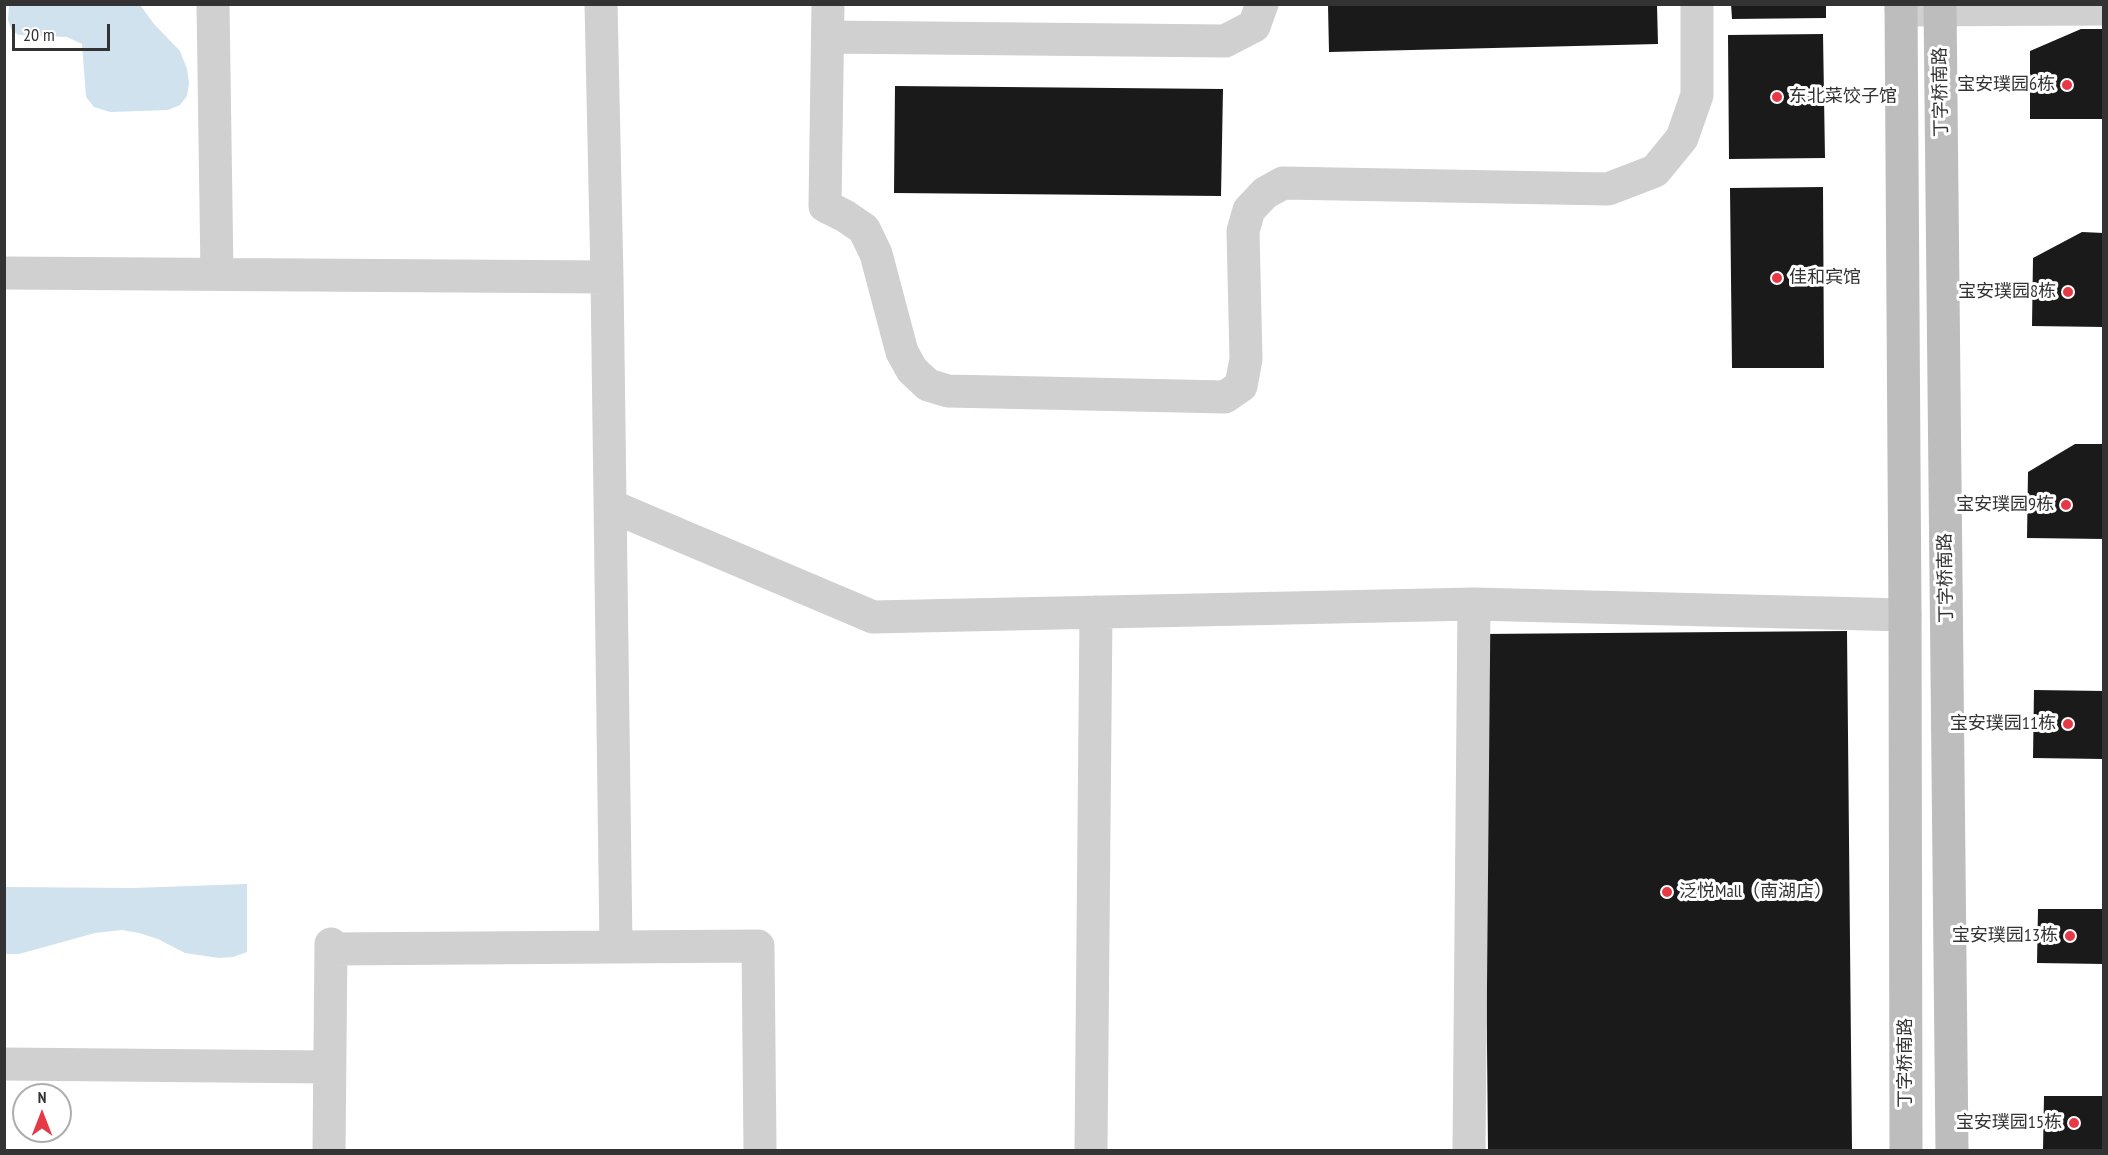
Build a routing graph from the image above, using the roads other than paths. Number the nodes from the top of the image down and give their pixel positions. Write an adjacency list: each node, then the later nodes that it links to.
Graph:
1 (213, 4): 11 (street)
2 (601, 4): 12 (street)
3 (828, 4): 9 (street)
4 (1262, 4): 9 (street)
5 (1697, 4): 9 (street)
6 (1901, 7): 7 (street); 16 (main road, 丁字桥南路)
7 (1940, 7): 8 (street); 25 (main road, 丁字桥南路)
8 (2103, 9)
9 (828, 37)
10 (4, 273): 11 (street)
11 (217, 274): 12 (street)
12 (607, 277): 13 (street)
13 (610, 506): 15 (street); 17 (street)
14 (1474, 604): 15 (street); 16 (street); 23 (street)
15 (1096, 612): 22 (street)
16 (1905, 615): 24 (main road, 丁字桥南路)
17 (616, 946): 19 (street); 21 (street)
18 (4, 1064): 19 (street)
19 (328, 1066): 20 (street)
20 (329, 1150)
21 (760, 1150)
22 (1091, 1150)
23 (1469, 1150)
24 (1906, 1150)
25 (1952, 1150)

